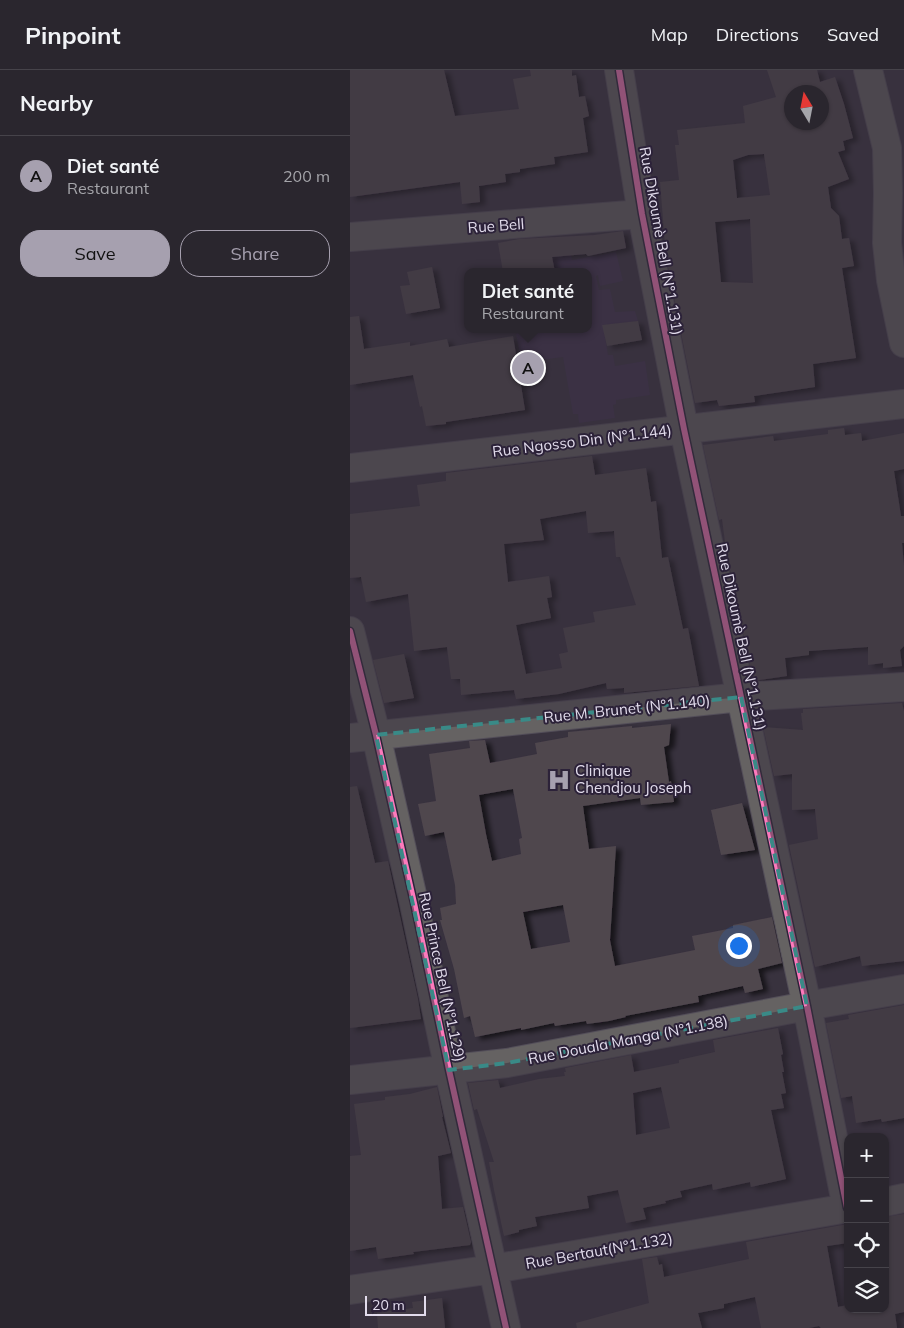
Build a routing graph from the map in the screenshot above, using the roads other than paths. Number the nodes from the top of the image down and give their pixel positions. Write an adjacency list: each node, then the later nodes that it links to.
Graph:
1 (619, 70): 3 (street, Rue Dikoumè Bell (N°1.131))
2 (868, 70): 5 (street)
3 (642, 214): 4 (street, Rue Bell); 8 (street, Rue Dikoumè Bell (N°1.131))
4 (350, 237)
5 (895, 243): 6 (street)
6 (904, 343)
7 (904, 404): 8 (street, Rue Ngosso Din (N°1.144))
8 (684, 429): 9 (street, Rue Ngosso Din (N°1.144)); 12 (street, Rue Dikoumè Bell (N°1.131))
9 (350, 468)
10 (350, 631): 13 (street, Rue Prince Bell (N°1.129))
11 (904, 687): 12 (street, Rue M. Brunet (N°1.140))
12 (741, 697): 13 (street, Rue M. Brunet (N°1.140)); 15 (street, Rue Dikoumè Bell (N°1.131))
13 (363, 736): 16 (street, Rue Prince Bell (N°1.129))
14 (904, 989): 15 (street, Rue Douala Manga (N°1.138))
15 (808, 1006): 16 (street, Rue Douala Manga (N°1.138)); 18 (street, Rue Dikoumè Bell (N°1.131))
16 (449, 1070): 17 (street, Rue Douala Manga (N°1.138)); 22 (street, Rue Prince Bell (N°1.129))
17 (350, 1080)
18 (844, 1188)
19 (904, 1198): 20 (street)
20 (889, 1201)
21 (844, 1209): 22 (street, Rue Bertaut(N°1.132))
22 (493, 1269): 23 (street, Rue Bertaut(N°1.132)); 24 (street, Rue Prince Bell (N°1.129))
23 (350, 1290)
24 (506, 1328)

